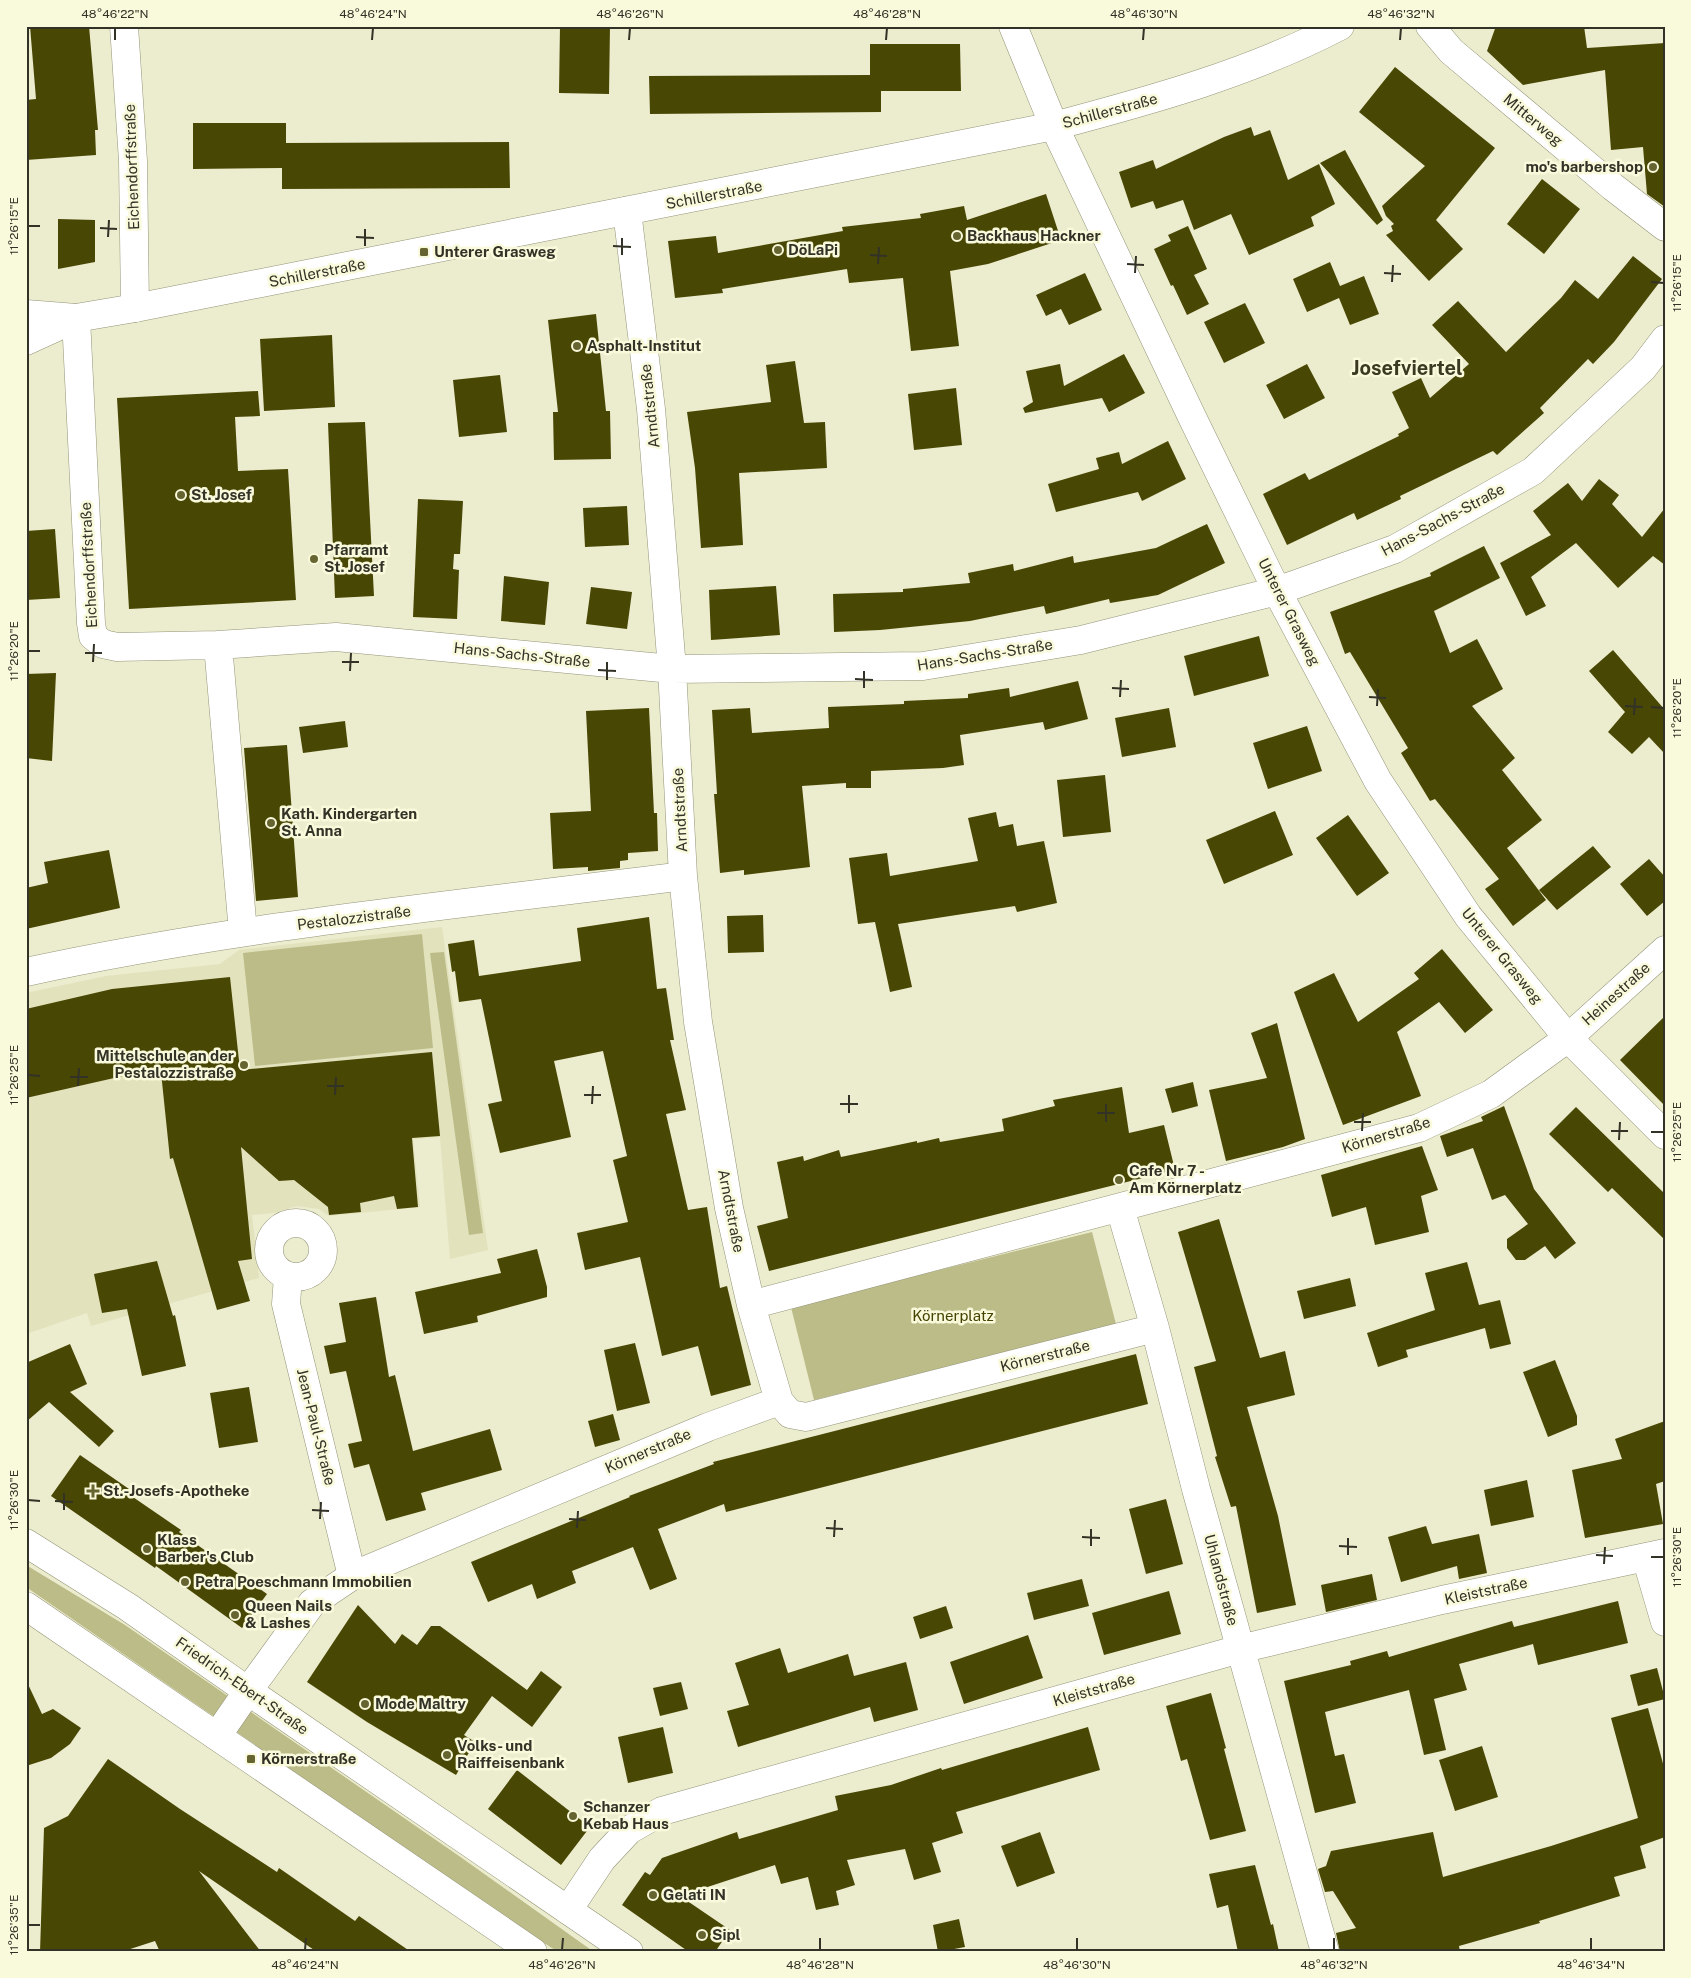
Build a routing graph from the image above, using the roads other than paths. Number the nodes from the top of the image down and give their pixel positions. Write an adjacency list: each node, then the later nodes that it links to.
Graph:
1 (124, 26): 8 (street, Eichendorffstraße)
2 (1013, 26): 5 (street, Unterer Grasweg)
3 (1340, 26): 5 (street, Schillerstraße)
4 (1430, 26): 7 (street, Mitterweg)
5 (1054, 126): 6 (street, Schillerstraße); 13 (street, Unterer Grasweg)
6 (627, 211): 8 (street, Schillerstraße); 15 (street, Arndtstraße)
7 (1665, 228)
8 (135, 308): 10 (street, Schillerstraße)
9 (26, 314): 10 (street, Schillerstraße)
10 (76, 318): 12 (street, Schillerstraße); 14 (street, Eichendorffstraße)
11 (1665, 339): 13 (street, Hans-Sachs-Straße)
12 (26, 341)
13 (1277, 591): 15 (street, Hans-Sachs-Straße); 20 (street, Unterer Grasweg)
14 (218, 645): 15 (street, Hans-Sachs-Straße); 17 (street)
15 (672, 669): 16 (street, Arndtstraße)
16 (683, 876): 17 (street, Pestalozzistraße); 24 (street, Arndtstraße)
17 (243, 932): 19 (street, Pestalozzistraße)
18 (1665, 950): 20 (street, Heinestraße)
19 (26, 972)
20 (1568, 1038): 21 (street, Unterer Grasweg); 22 (street, Körnerstraße)
21 (1665, 1135)
22 (1120, 1208): 24 (street, Körnerstraße); 25 (street, Uhlandstraße)
23 (288, 1277): 29 (street, Jean-Paul-Straße)
24 (751, 1305): 26 (street, Arndtstraße)
25 (1155, 1328): 26 (street, Körnerstraße); 32 (street, Uhlandstraße)
26 (779, 1401): 29 (street, Körnerstraße)
27 (26, 1543): 33 (street, Friedrich-Ebert-Straße)
28 (1655, 1555): 31 (street); 32 (street, Kleiststraße)
29 (352, 1576): 33 (street, Körnerstraße)
30 (31, 1612): 34 (street)
31 (1665, 1622)
32 (1240, 1649): 35 (street, Kleiststraße); 38 (street, Uhlandstraße)
33 (248, 1691): 34 (street, Körnerstraße); 35 (street, Friedrich-Ebert-Straße)
34 (217, 1736): 36 (street)
35 (568, 1910): 37 (street, Friedrich-Ebert-Straße)
36 (533, 1952)
37 (628, 1952)
38 (1325, 1952)

